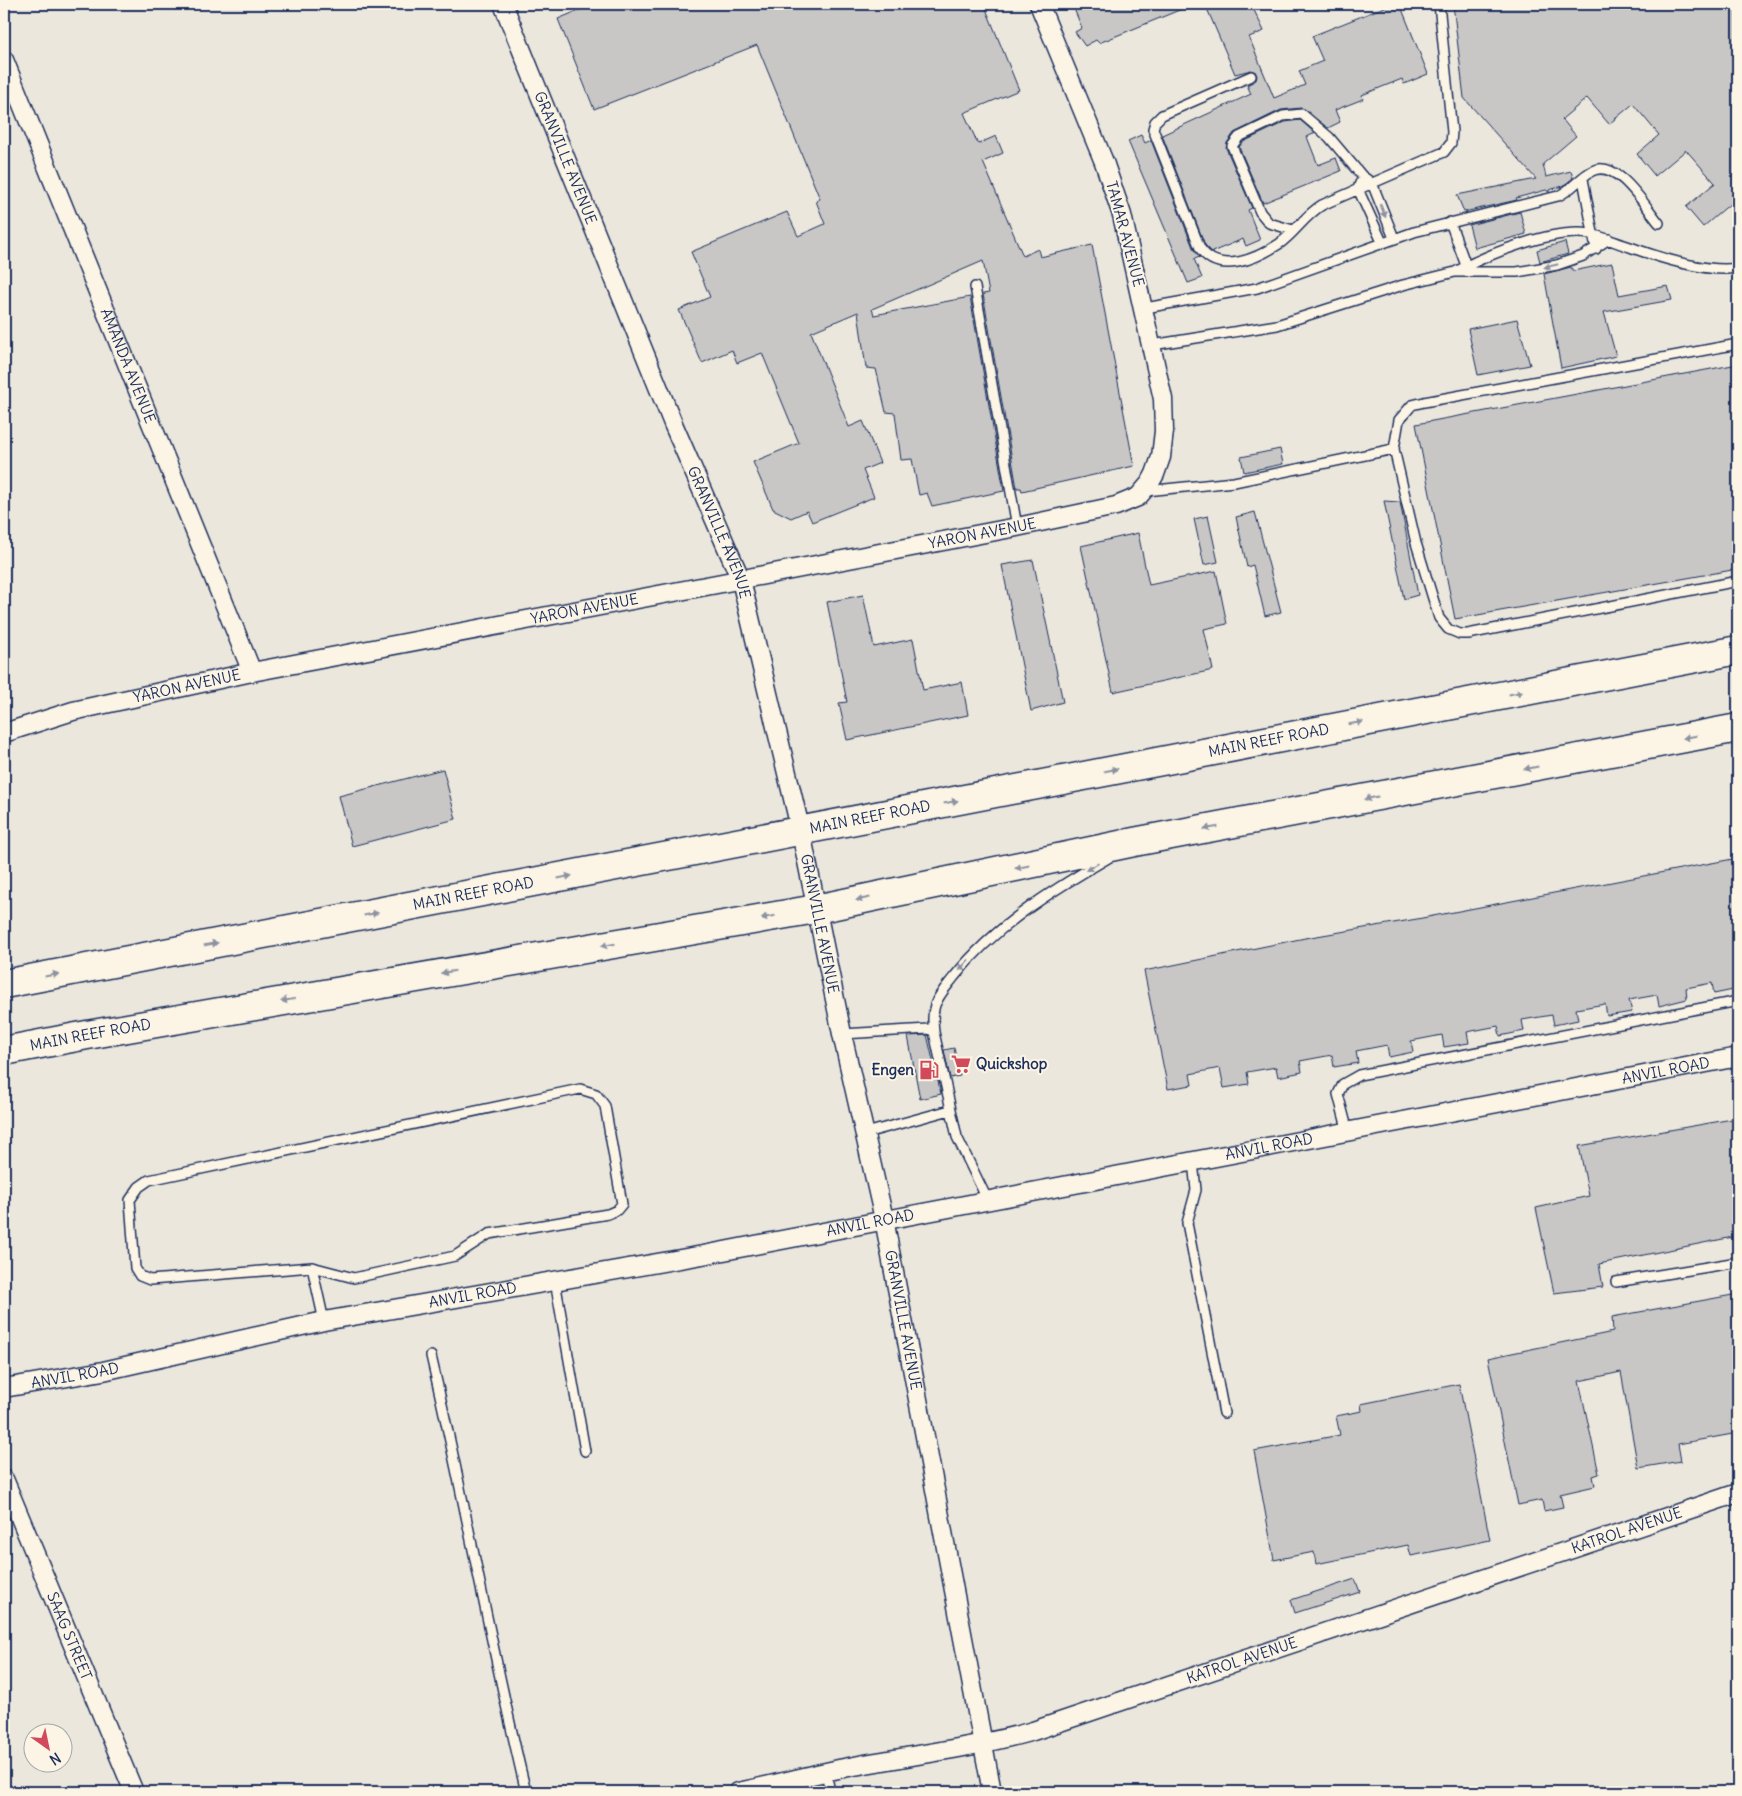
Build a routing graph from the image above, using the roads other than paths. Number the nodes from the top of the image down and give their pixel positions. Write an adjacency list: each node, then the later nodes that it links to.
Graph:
1 (504, 4): 28 (street, GRANVILLE AVENUE)
2 (1038, 4): 21 (street, TAMAR AVENUE)
3 (1439, 4): 8 (lane)
4 (4, 60): 31 (street, AMANDA AVENUE)
5 (1251, 76): 12 (lane)
6 (1362, 176): 8 (lane); 9 (lane); 12 (lane)
7 (1583, 179): 10 (lane); 11 (lane); 13 (lane)
8 (1372, 183): 9 (lane); 14 (lane, one-way to 14)
9 (1358, 189): 12 (lane); 16 (lane)
10 (1450, 222): 14 (lane); 19 (lane)
11 (1659, 223)
12 (1294, 230)
13 (1592, 234): 15 (lane); 17 (lane); 19 (lane)
14 (1394, 238): 16 (lane)
15 (1609, 239): 17 (lane); 18 (lane)
16 (1382, 242): 21 (lane)
17 (1596, 249): 19 (lane, one-way to 19)
18 (1738, 268)
19 (1467, 269): 23 (lane)
20 (975, 287): 27 (lane)
21 (1145, 308): 23 (street, TAMAR AVENUE)
22 (1738, 344): 24 (lane)
23 (1152, 345): 25 (street, TAMAR AVENUE)
24 (1394, 449): 26 (lane); 29 (lane)
25 (1155, 474): 26 (street, YARON AVENUE)
26 (1144, 491): 27 (street, YARON AVENUE)
27 (1017, 527): 28 (street, YARON AVENUE)
28 (741, 580): 31 (street, YARON AVENUE); 34 (street, GRANVILLE AVENUE)
29 (1738, 581)
30 (1738, 650): 34 (main road, MAIN REEF ROAD, one-way to 30)
31 (252, 672): 33 (street, YARON AVENUE)
32 (1738, 728): 35 (main road, MAIN REEF ROAD, one-way to 35)
33 (4, 733)
34 (801, 832): 36 (street, GRANVILLE AVENUE); 37 (main road, MAIN REEF ROAD, one-way to 34)
35 (1134, 842): 36 (main road, MAIN REEF ROAD, one-way to 36); 39 (lane, one-way to 39)
36 (816, 909): 40 (street, GRANVILLE AVENUE); 41 (main road, MAIN REEF ROAD, one-way to 41)
37 (4, 984)
38 (1738, 1001): 44 (lane)
39 (934, 1032): 40 (lane); 43 (lane)
40 (842, 1034): 45 (street, GRANVILLE AVENUE)
41 (4, 1051)
42 (1738, 1057): 44 (street, ANVIL ROAD)
43 (950, 1110): 45 (lane); 47 (lane)
44 (1348, 1132): 46 (street, ANVIL ROAD)
45 (866, 1133): 48 (street, GRANVILLE AVENUE)
46 (1193, 1162): 47 (street, ANVIL ROAD); 56 (lane)
47 (988, 1201): 48 (street, ANVIL ROAD)
48 (884, 1219): 51 (street, ANVIL ROAD); 60 (street, GRANVILLE AVENUE)
49 (1738, 1262): 52 (lane)
50 (312, 1267): 50 (lane); 53 (lane)
51 (555, 1280): 53 (street, ANVIL ROAD); 57 (lane)
52 (1616, 1282)
53 (324, 1321): 55 (street, ANVIL ROAD)
54 (431, 1356): 64 (lane)
55 (4, 1388)
56 (1224, 1413)
57 (585, 1450)
58 (4, 1479): 63 (street, SAAG STREET)
59 (1738, 1493): 60 (street, KATROL AVENUE)
60 (982, 1743): 61 (street, KATROL AVENUE); 67 (street, GRANVILLE AVENUE)
61 (826, 1772): 62 (street, KATROL AVENUE); 66 (lane)
62 (784, 1788): 65 (street, KATROL AVENUE)
63 (134, 1792)
64 (526, 1792)
65 (738, 1792)
66 (830, 1792)
67 (992, 1792)

